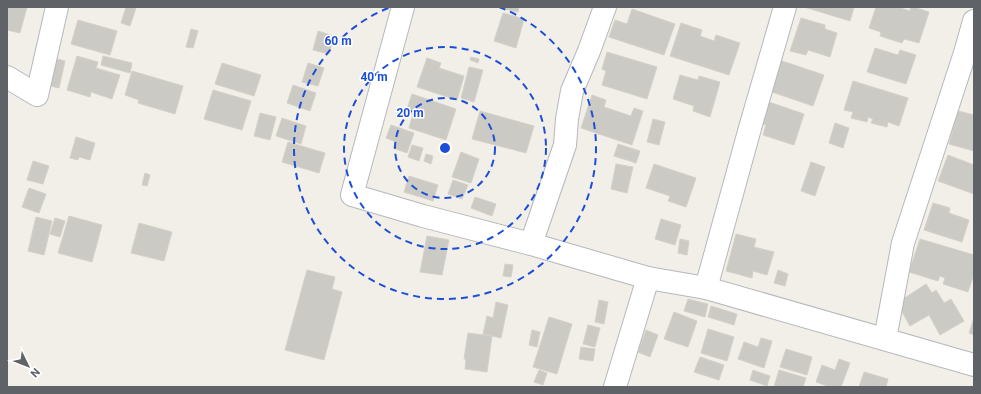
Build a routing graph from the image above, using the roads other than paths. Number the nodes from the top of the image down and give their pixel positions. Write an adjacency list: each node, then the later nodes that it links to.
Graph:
1 (57, 7): 6 (street)
2 (403, 7): 7 (street)
3 (605, 7): 7 (street)
4 (785, 7): 9 (street)
5 (974, 21): 10 (street)
6 (7, 77)
7 (531, 244): 8 (street)
8 (648, 278): 9 (street); 12 (street)
9 (706, 288): 10 (street)
10 (885, 339): 11 (street)
11 (974, 365)
12 (615, 387)

